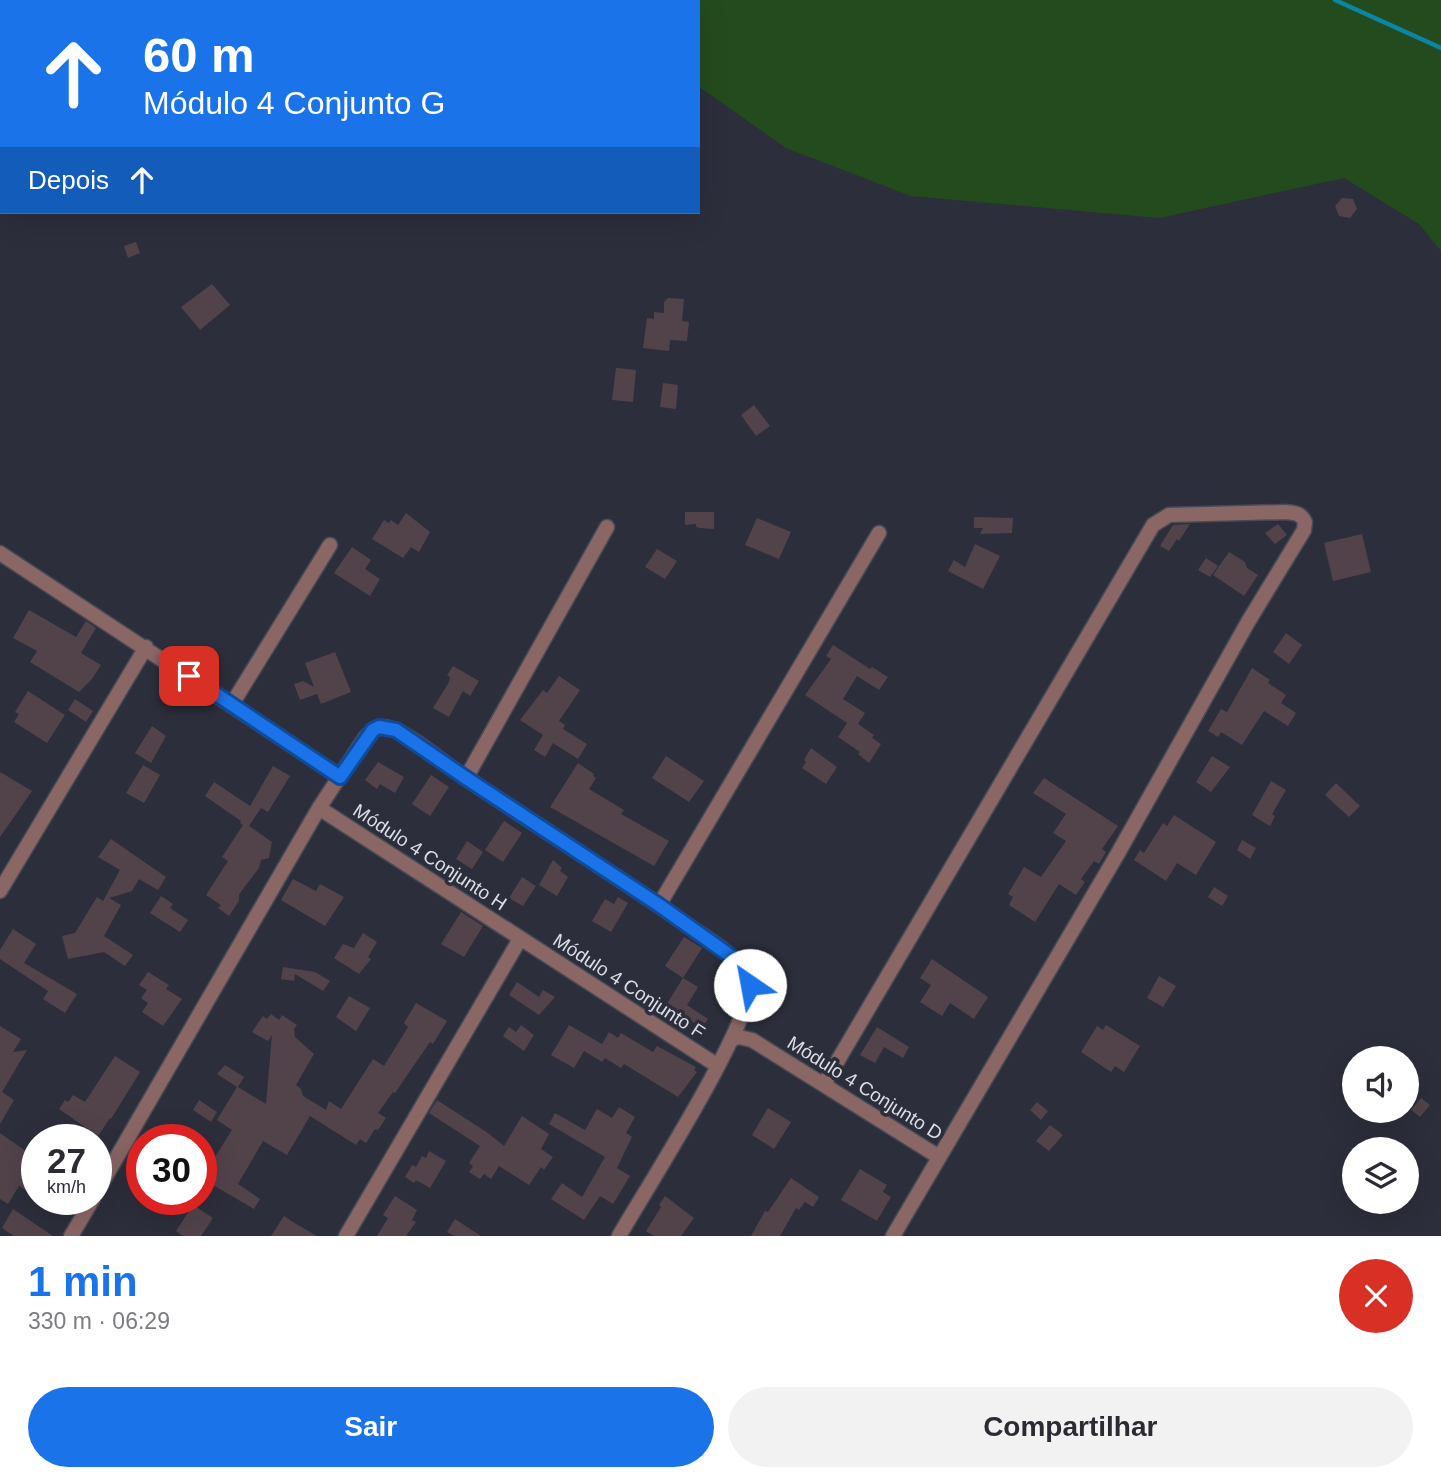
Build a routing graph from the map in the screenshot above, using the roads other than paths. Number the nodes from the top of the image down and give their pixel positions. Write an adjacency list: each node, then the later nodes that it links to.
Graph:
1 (607, 527): 8 (street)
2 (879, 533): 11 (street)
3 (330, 545): 6 (street)
4 (0, 552): 5 (street)
5 (146, 647): 6 (street); 10 (street)
6 (232, 704): 7 (street)
7 (340, 777): 8 (street); 9 (street)
8 (466, 778): 11 (street)
9 (319, 808): 12 (street, Módulo 4 Conjunto H); 17 (street)
10 (0, 891)
11 (659, 905): 13 (street)
12 (520, 939): 14 (street, Módulo 4 Conjunto F); 20 (street)
13 (732, 1039): 14 (street); 15 (street, Módulo 4 Conjunto D)
14 (718, 1066): 21 (street)
15 (824, 1084): 16 (street, Módulo 4 Conjunto D); 16 (street)
16 (939, 1157): 22 (street)
17 (112, 1166)
18 (83, 1215): 19 (street)
19 (71, 1236)
20 (346, 1236)
21 (619, 1236)
22 (893, 1236)

